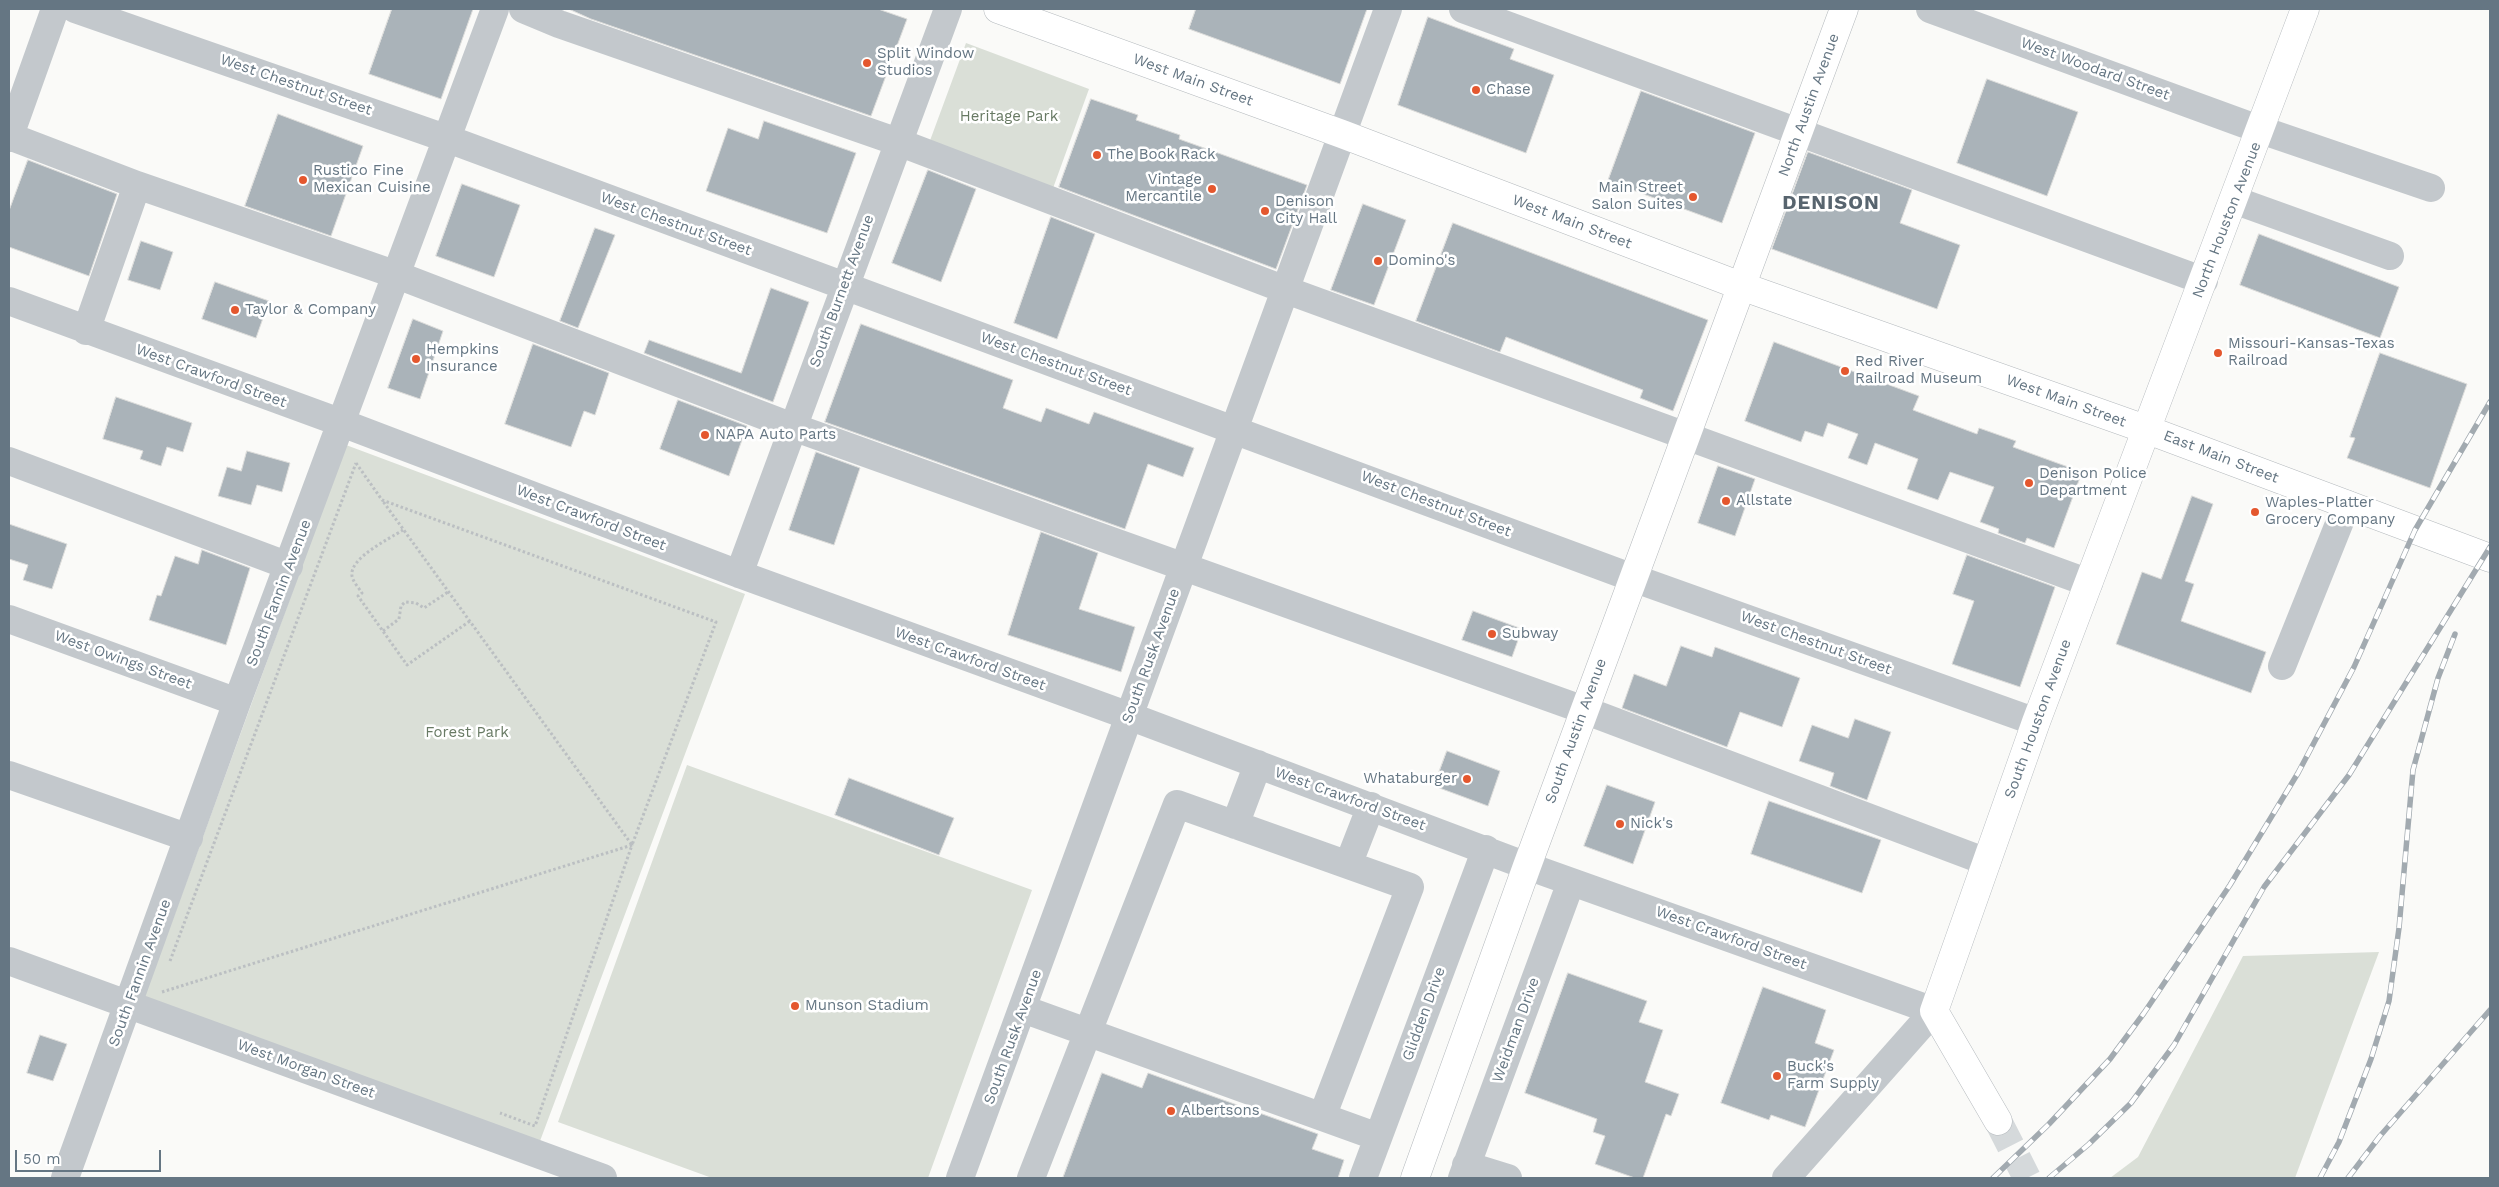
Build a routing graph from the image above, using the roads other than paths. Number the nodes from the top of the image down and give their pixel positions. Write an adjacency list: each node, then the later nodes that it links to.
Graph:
1 (55, 9): 15 (street)
2 (76, 9): 16 (street, West Chestnut Street)
3 (495, 9): 16 (street, South Fannin Avenue)
4 (523, 9): 17 (street)
5 (948, 9): 17 (street, South Burnett Avenue)
6 (998, 9): 14 (main road, West Main Street)
7 (1388, 9): 14 (street, South Rusk Avenue)
8 (1463, 9): 13 (street)
9 (1844, 9): 13 (main road, North Austin Avenue)
10 (1930, 9): 12 (street, West Woodard Street)
11 (2305, 9): 12 (main road, North Houston Avenue)
12 (2261, 130): 19 (street, West Woodard Street); 20 (main road, North Houston Avenue)
13 (1798, 133): 23 (street); 25 (main road, North Austin Avenue)
14 (1342, 134): 25 (main road, West Main Street); 26 (street, South Rusk Avenue)
15 (9, 137): 18 (street)
16 (448, 138): 22 (street, South Fannin Avenue); 24 (street, West Chestnut Street)
17 (898, 142): 24 (street, South Burnett Avenue); 26 (street)
18 (137, 185): 22 (street); 28 (street)
19 (2431, 188)
20 (2234, 200): 21 (street); 23 (main road, North Houston Avenue)
21 (2390, 256)
22 (397, 276): 29 (street, South Fannin Avenue); 30 (street)
23 (2204, 281): 32 (main road, North Houston Avenue)
24 (844, 286): 30 (street, South Burnett Avenue); 31 (street, West Chestnut Street)
25 (1741, 286): 32 (main road, West Main Street); 33 (main road, South Austin Avenue)
26 (1286, 290): 31 (street, South Rusk Avenue); 33 (street)
27 (9, 301): 28 (street, West Crawford Street)
28 (86, 331): 29 (street, West Crawford Street)
29 (342, 424): 37 (street, South Fannin Avenue); 39 (street, West Crawford Street)
30 (793, 427): 38 (street); 39 (street, South Burnett Avenue)
31 (1236, 429): 38 (street, South Rusk Avenue); 40 (street, West Chestnut Street)
32 (2148, 430): 35 (main road, East Main Street); 41 (main road, South Houston Avenue)
33 (1686, 436): 40 (main road, South Austin Avenue); 41 (street)
34 (9, 461): 37 (street)
35 (2347, 504): 36 (main road, East Main Street); 43 (street)
36 (2490, 558)
37 (289, 566): 44 (street, South Fannin Avenue)
38 (1184, 567): 45 (street); 46 (street, South Rusk Avenue)
39 (739, 574): 46 (street, West Crawford Street)
40 (1634, 578): 45 (main road, South Austin Avenue); 47 (street, West Chestnut Street)
41 (2089, 583): 47 (main road, South Houston Avenue)
42 (9, 619): 44 (street, West Owings Street)
43 (2282, 666)
44 (238, 702): 52 (street, South Fannin Avenue)
45 (1584, 710): 54 (street); 56 (main road, South Austin Avenue)
46 (1129, 716): 48 (street, West Crawford Street); 60 (street, South Rusk Avenue)
47 (2036, 722): 54 (main road, South Houston Avenue)
48 (1258, 764): 50 (street, West Crawford Street); 51 (street)
49 (9, 775): 52 (street)
50 (1371, 806): 53 (street, West Crawford Street); 55 (street)
51 (1235, 825): 55 (street); 62 (street)
52 (189, 838): 59 (street, South Fannin Avenue)
53 (1486, 849): 56 (street, West Crawford Street); 65 (street, Glidden Drive)
54 (1987, 862): 61 (main road, South Houston Avenue)
55 (1348, 865): 63 (street)
56 (1527, 866): 57 (street, West Crawford Street); 66 (main road, South Austin Avenue)
57 (1571, 882): 61 (street, West Crawford Street); 67 (street, Weidman Drive)
58 (9, 961): 59 (street, West Morgan Street)
59 (128, 1004): 68 (street, South Fannin Avenue); 69 (street, West Morgan Street)
60 (1023, 1009): 62 (street); 70 (street, South Rusk Avenue)
61 (1934, 1011): 64 (main road); 74 (street)
62 (1090, 1033): 63 (street); 71 (street)
63 (1322, 1117): 65 (street)
64 (1998, 1121)
65 (1378, 1137): 72 (street, Glidden Drive)
66 (1419, 1167)
67 (1464, 1172): 73 (street)
68 (65, 1178)
69 (603, 1178)
70 (960, 1178)
71 (1031, 1178)
72 (1363, 1178)
73 (1508, 1178)
74 (1786, 1178)

